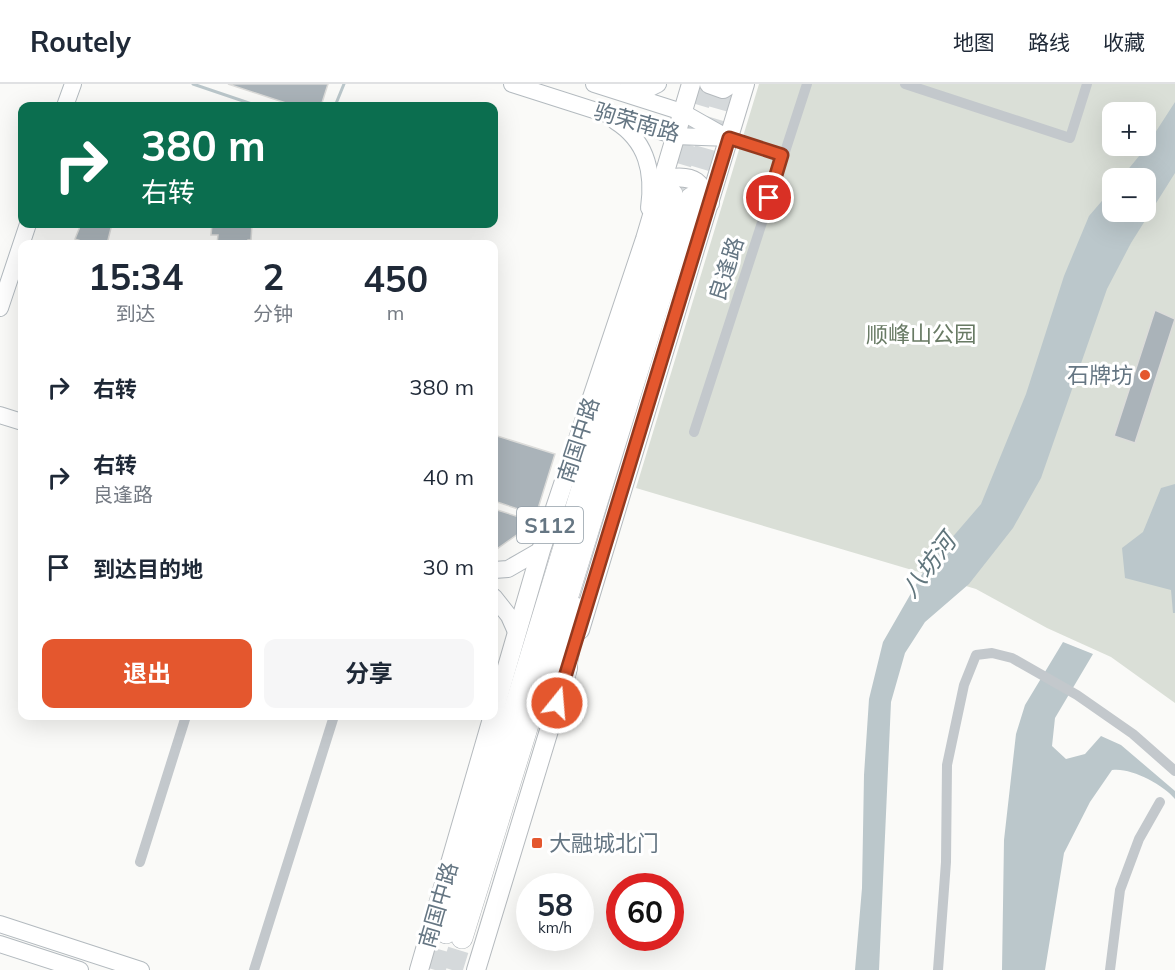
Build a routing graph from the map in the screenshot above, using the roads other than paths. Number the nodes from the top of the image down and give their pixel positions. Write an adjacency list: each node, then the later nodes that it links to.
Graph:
1 (62, 84): 13 (street)
2 (73, 84): 14 (street)
3 (512, 84): 15 (street, 驹荣南路)
4 (658, 84): 12 (street)
5 (691, 84): 16 (main road, 南国中路 / S112)
6 (710, 84): 7 (main road)
7 (730, 84)
8 (745, 84): 18 (main road, 南国中路)
9 (807, 84): 19 (street, 良逢路)
10 (904, 84): 11 (street)
11 (1088, 84)
12 (596, 85): 16 (street, 驹荣南路)
13 (56, 102)
14 (66, 102)
15 (590, 109): 17 (street, 驹荣南路); 23 (street)
16 (682, 112): 17 (main road, 南国中路 / S112); 18 (street, 驹荣南路)
17 (675, 136): 18 (street, 驹荣南路); 21 (main road, 南国中路 / S112)
18 (729, 138): 19 (street); 20 (main road, 南国中路)
19 (782, 155): 30 (street, 良逢路)
20 (691, 198): 21 (main road); 32 (highway, 南国中路 / S112); 32 (highway, 南国中路 / S112); 37 (main road, 南国中路)
21 (655, 207): 23 (main road, 南国中路 / S112)
22 (18, 225): 25 (street)
23 (645, 239): 33 (main road, 南国中路 / S112)
24 (18, 254): 26 (street)
25 (0, 284)
26 (0, 309)
27 (0, 415): 28 (street)
28 (18, 421)
29 (0, 426): 31 (street)
30 (694, 432)
31 (18, 433)
32 (588, 531): 37 (highway)
33 (542, 550): 34 (street); 36 (main road, 南国中路 / S112)
34 (498, 570)
35 (498, 602): 36 (street)
36 (517, 634): 38 (main road, 南国中路 / S112)
37 (564, 681): 51 (main road, 南国中路)
38 (498, 699)
39 (185, 720): 44 (street)
40 (332, 720): 49 (street)
41 (492, 720): 50 (main road, 南国中路 / S112)
42 (1175, 771): 52 (street)
43 (1160, 802): 53 (street)
44 (140, 862)
45 (0, 924): 48 (street)
46 (0, 944): 47 (street)
47 (80, 970)
48 (141, 970)
49 (254, 970)
50 (419, 970)
51 (476, 970)
52 (938, 970)
53 (1110, 970)

